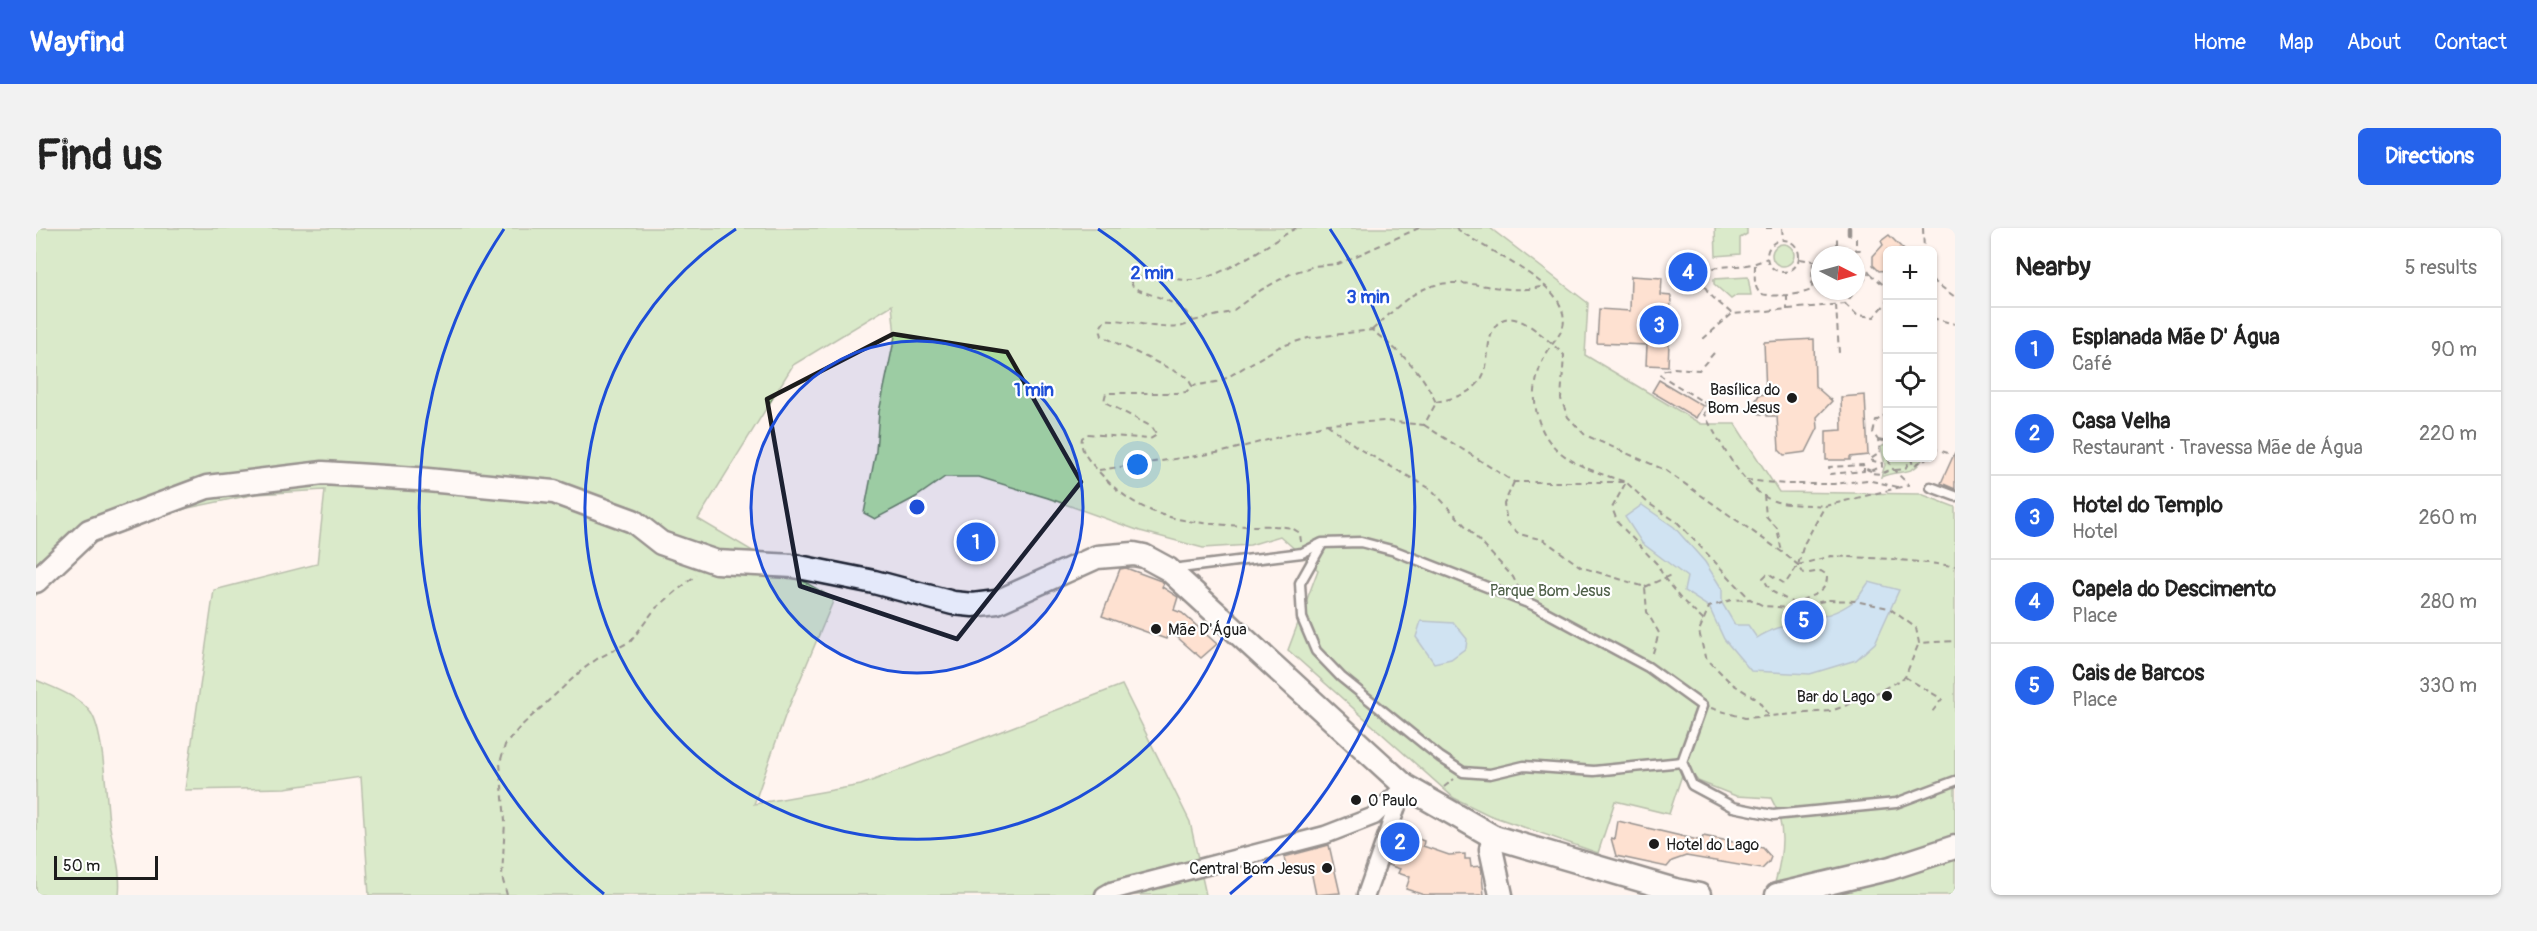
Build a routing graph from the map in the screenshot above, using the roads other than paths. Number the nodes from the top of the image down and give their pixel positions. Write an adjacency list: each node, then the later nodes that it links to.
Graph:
1 (1931, 487): 2 (lane)
2 (1955, 496)
3 (1322, 543): 4 (lane); 6 (lane); 6 (lane)
4 (1168, 569): 5 (main road); 8 (main road)
5 (36, 581)
6 (1682, 762): 7 (lane)
7 (1955, 781)
8 (1405, 786): 9 (main road); 12 (street); 13 (street)
9 (1494, 837): 11 (main road); 14 (main road)
10 (1955, 847): 16 (main road)
11 (1673, 893): 15 (main road)
12 (1104, 895)
13 (1366, 895)
14 (1501, 895)
15 (1700, 895)
16 (1777, 895)

